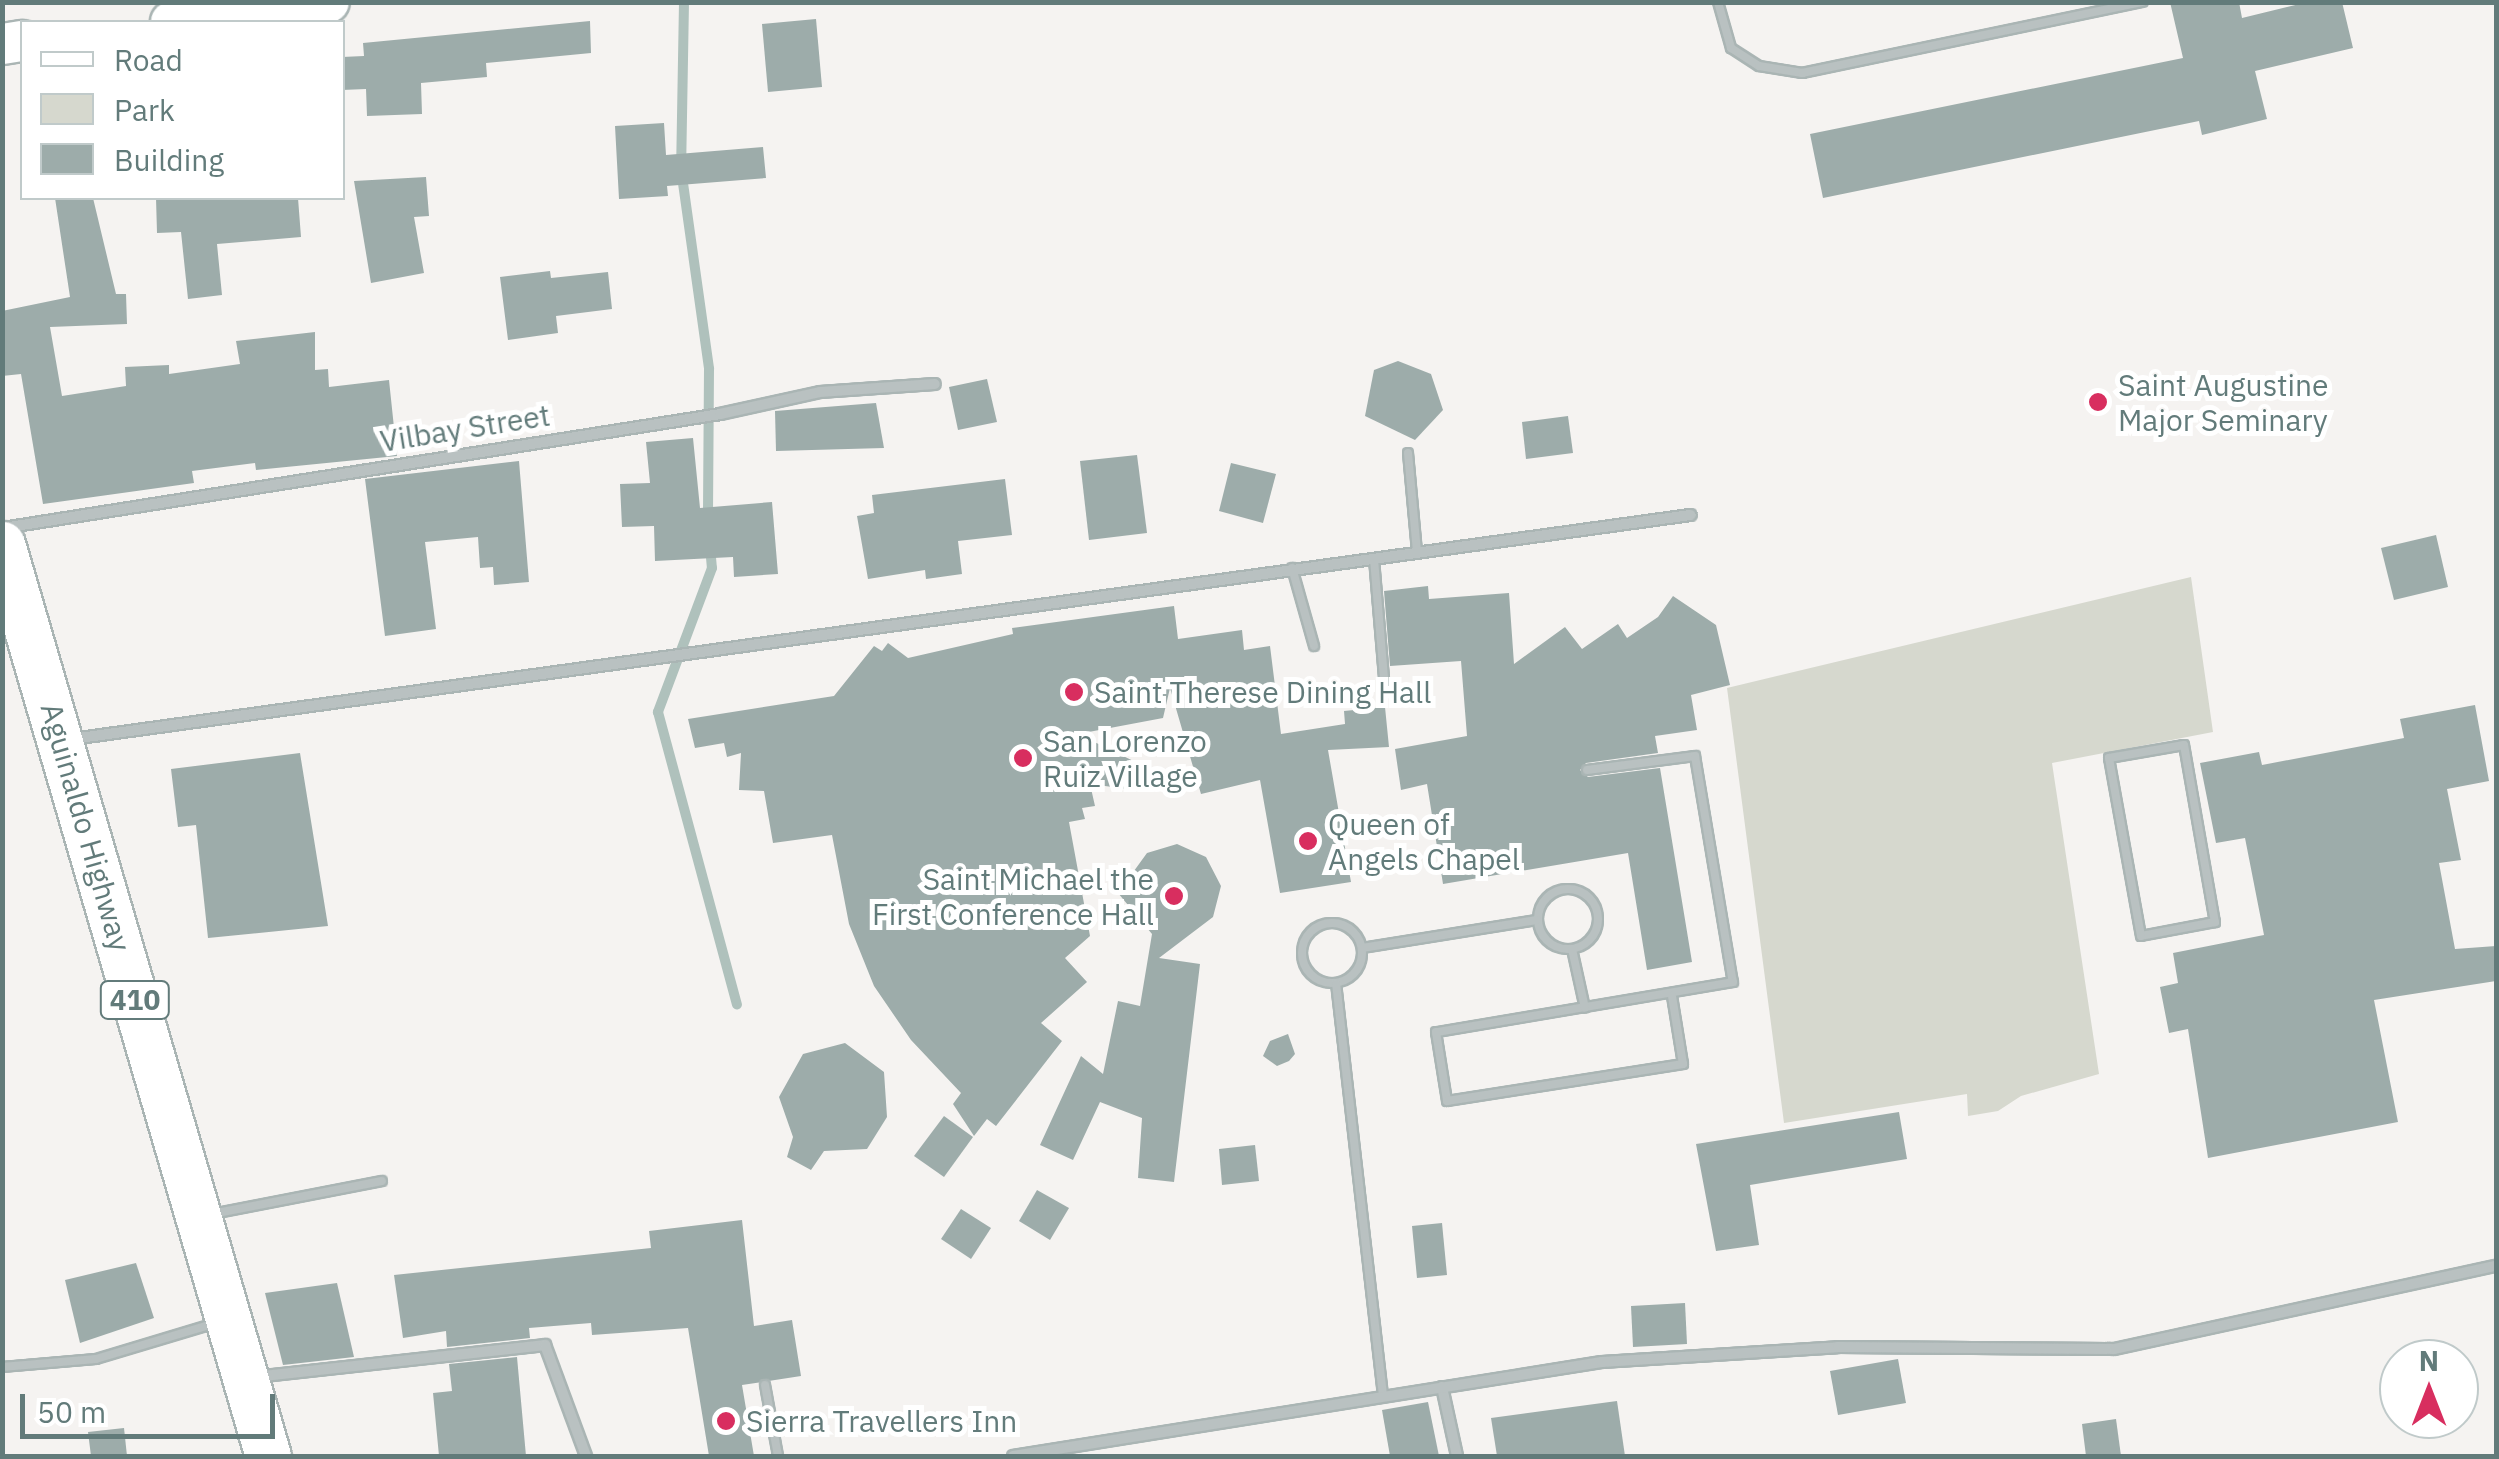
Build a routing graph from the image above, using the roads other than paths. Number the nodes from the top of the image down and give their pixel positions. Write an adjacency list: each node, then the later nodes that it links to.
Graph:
1 (329, 2): 4 (main road)
2 (1718, 2): 3 (lane)
3 (2143, 2)
4 (187, 20)
5 (935, 384): 8 (street, Vilbay Street)
6 (1408, 454): 10 (lane)
7 (1691, 515): 10 (street)
8 (2, 528)
9 (2, 544): 15 (main road, Aguinaldo Highway / 410)
10 (1417, 552): 11 (street)
11 (1374, 558): 12 (street); 14 (lane)
12 (1292, 568): 13 (lane); 15 (street)
13 (1314, 646)
14 (1386, 691)
15 (61, 740): 25 (main road, Aguinaldo Highway / 410)
16 (2184, 745): 16 (lane)
17 (1588, 770): 22 (lane)
18 (1538, 920): 19 (lane); 20 (lane); 20 (lane)
19 (1362, 948): 21 (lane); 21 (lane)
20 (1572, 950): 23 (lane)
21 (1336, 983): 32 (lane)
22 (1672, 996): 23 (lane); 23 (lane)
23 (1585, 1008)
24 (382, 1181): 25 (lane)
25 (198, 1217): 27 (main road, Aguinaldo Highway / 410)
26 (2496, 1266): 31 (street)
27 (228, 1320): 28 (lane); 29 (main road, Aguinaldo Highway / 410)
28 (2, 1367)
29 (244, 1378): 33 (main road, Aguinaldo Highway / 410); 34 (street)
30 (765, 1386): 35 (lane)
31 (1442, 1387): 32 (street); 37 (street)
32 (1383, 1394): 36 (street)
33 (268, 1456)
34 (586, 1456)
35 (778, 1456)
36 (1012, 1456)
37 (1457, 1456)

